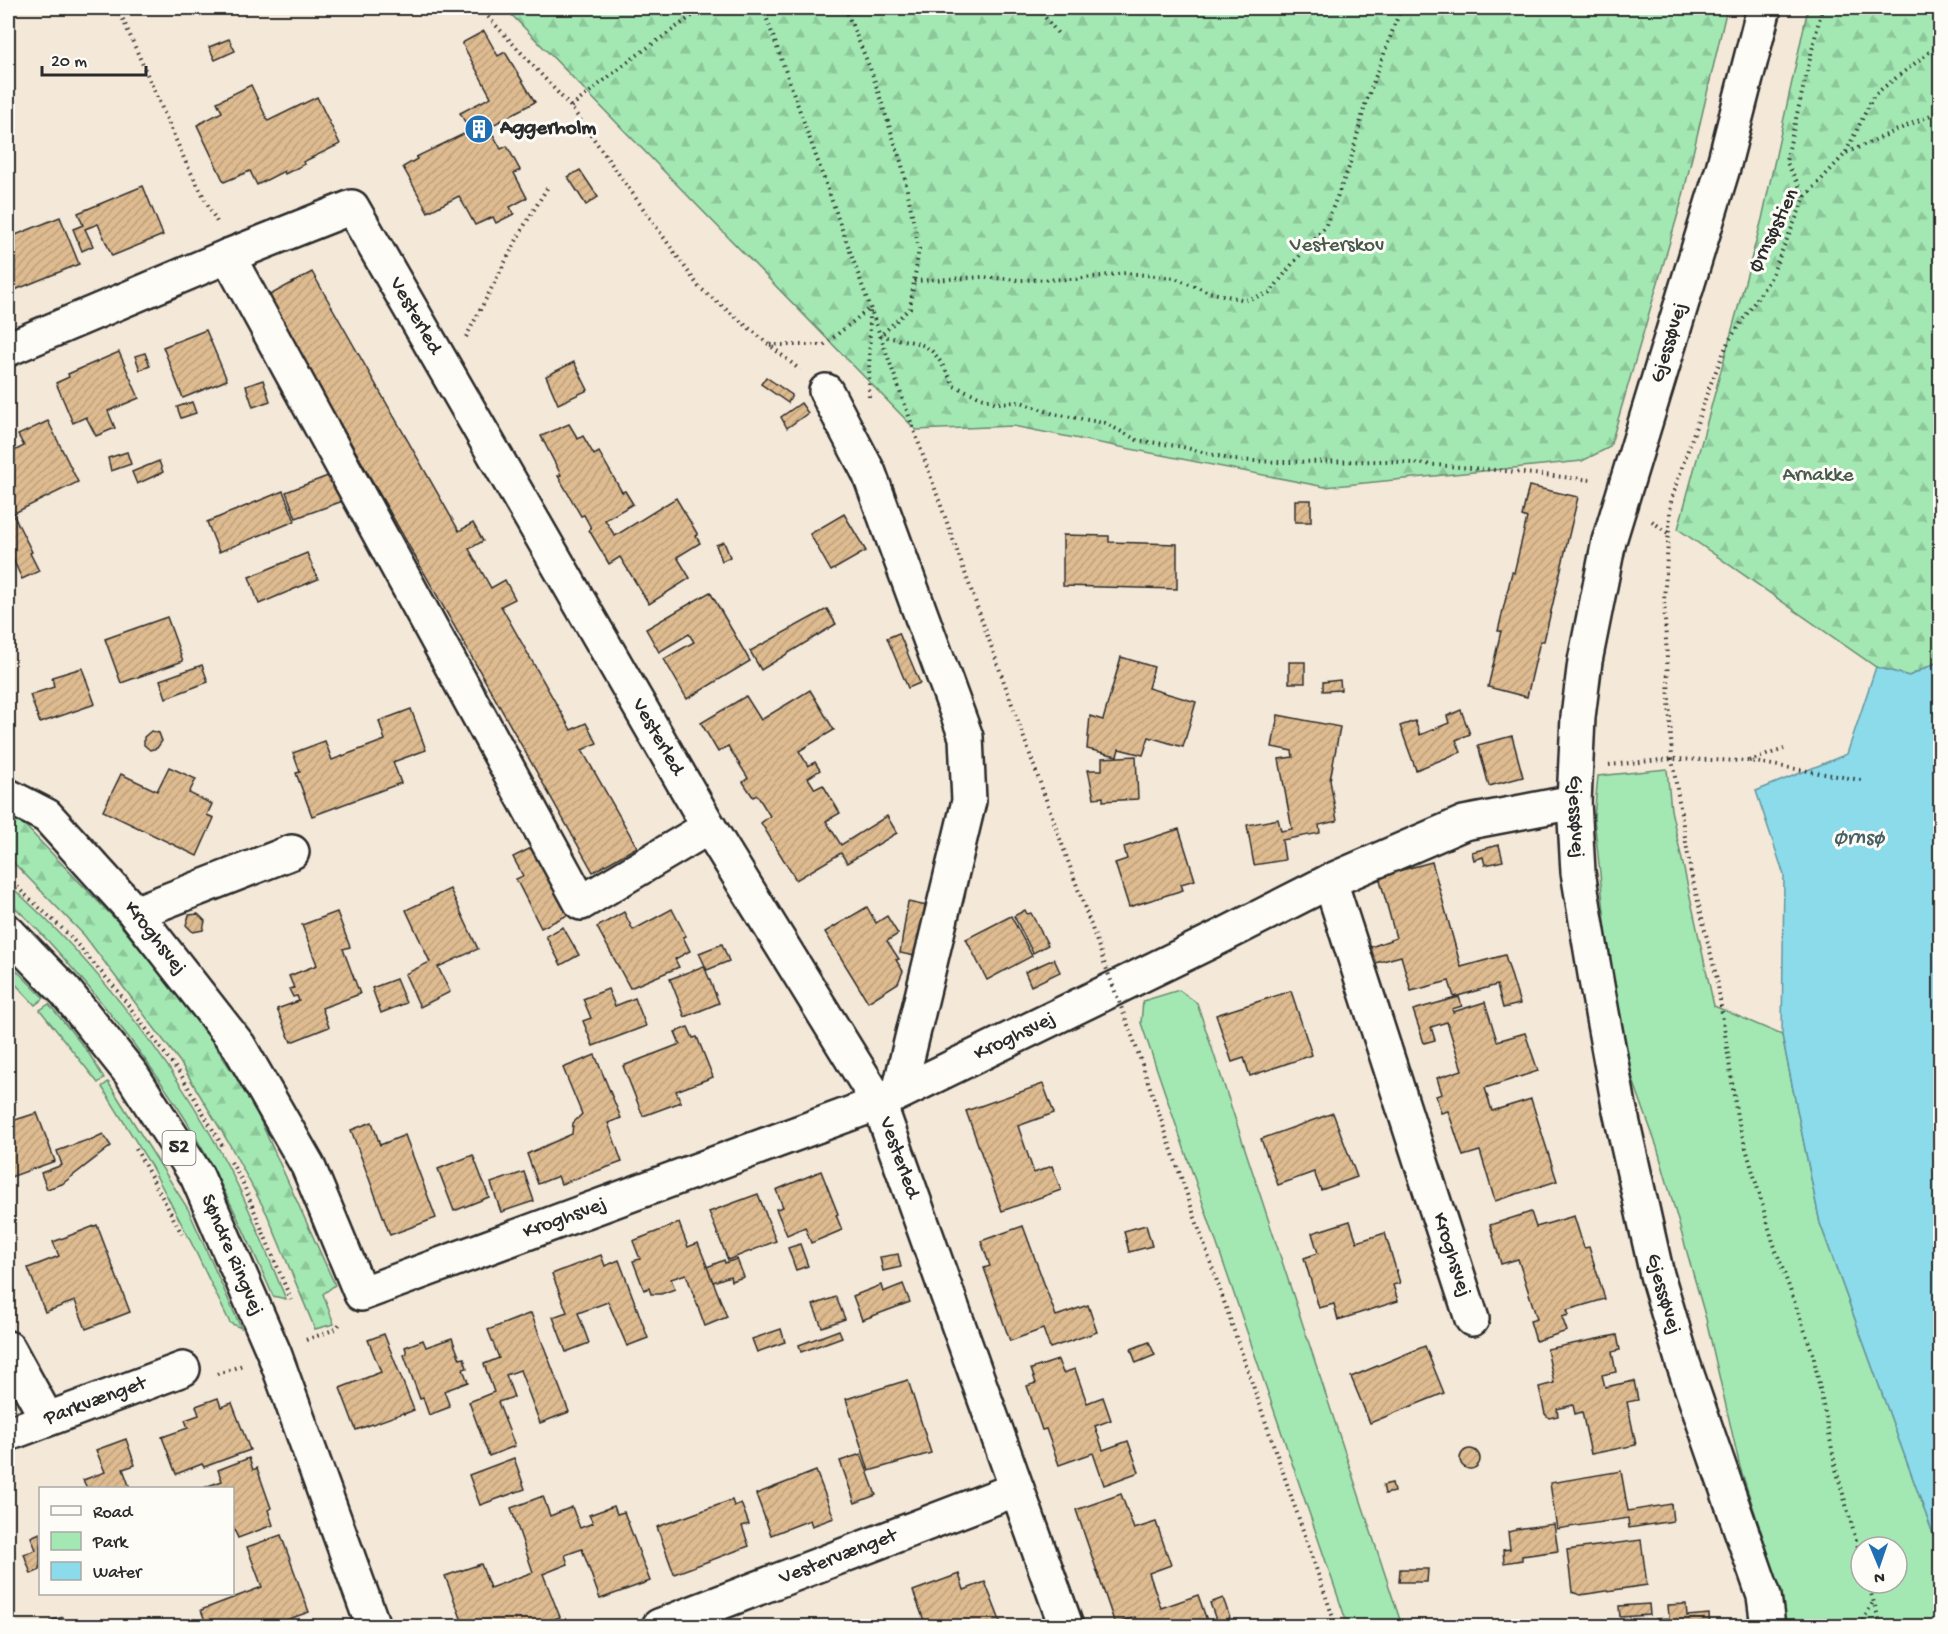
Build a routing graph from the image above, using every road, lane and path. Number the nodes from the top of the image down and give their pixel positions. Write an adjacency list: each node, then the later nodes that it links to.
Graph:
1 (118, 8): 17 (path)
2 (480, 8): 12 (path)
3 (703, 8): 12 (path)
4 (763, 8): 19 (path)
5 (845, 8): 18 (path)
6 (1038, 8): 10 (path)
7 (1401, 8): 18 (path)
8 (1764, 8): 26 (street, Gjessøvej)
9 (1822, 8): 16 (path)
10 (1059, 35)
11 (1941, 45): 14 (path)
12 (571, 107): 21 (path)
13 (1941, 111): 14 (path, Ørnsøstien)
14 (1846, 153): 16 (path, Ørnsøstien)
15 (549, 185): 23 (path)
16 (1805, 197): 27 (path, Ørnsøstien)
17 (228, 256): 22 (street, Vesterled); 23 (street, Vesterled); 35 (street)
18 (914, 281): 20 (path)
19 (870, 308): 20 (path); 21 (path); 25 (path)
20 (880, 336): 26 (path); 57 (path, bridge)
21 (769, 345): 24 (path)
22 (8, 349)
23 (447, 372): 35 (street, Vesterled)
24 (826, 391): 40 (street)
25 (869, 407)
26 (1623, 497): 27 (path); 31 (street, Gjessøvej)
27 (1669, 534): 29 (path, Ørnsøstien)
28 (1784, 749): 30 (path)
29 (1672, 759): 30 (path); 31 (path); 51 (path, Ørnsøstien)
30 (1749, 761): 32 (path)
31 (1574, 769): 34 (street, Gjessøvej)
32 (1861, 780)
33 (8, 796): 38 (street, Kroghsvej)
34 (1574, 802): 37 (street, Kroghsvej); 58 (street, Gjessøvej)
35 (709, 827): 40 (street, Vesterled)
36 (292, 852): 38 (street)
37 (1330, 881): 40 (street, Kroghsvej); 43 (street, Kroghsvej)
38 (135, 913): 40 (street, Kroghsvej)
39 (8, 932): 54 (street, Søndre Ringvej / 52)
40 (889, 1097): 50 (street, Vesterled)
41 (132, 1143): 42 (path)
42 (182, 1235)
43 (1473, 1319)
44 (8, 1348): 48 (street)
45 (236, 1357): 47 (path)
46 (183, 1369): 48 (street, Parkvænget)
47 (244, 1373)
48 (47, 1419): 49 (street, Parkvænget)
49 (8, 1434)
50 (1017, 1489): 55 (street, Vestervænget); 56 (street, Vesterled)
51 (1855, 1535)
52 (1871, 1595): 53 (path)
53 (1873, 1602): 59 (path); 60 (path)
54 (373, 1626)
55 (659, 1626)
56 (1066, 1626)
57 (1336, 1626)
58 (1768, 1626)
59 (1860, 1626)
60 (1881, 1626)

